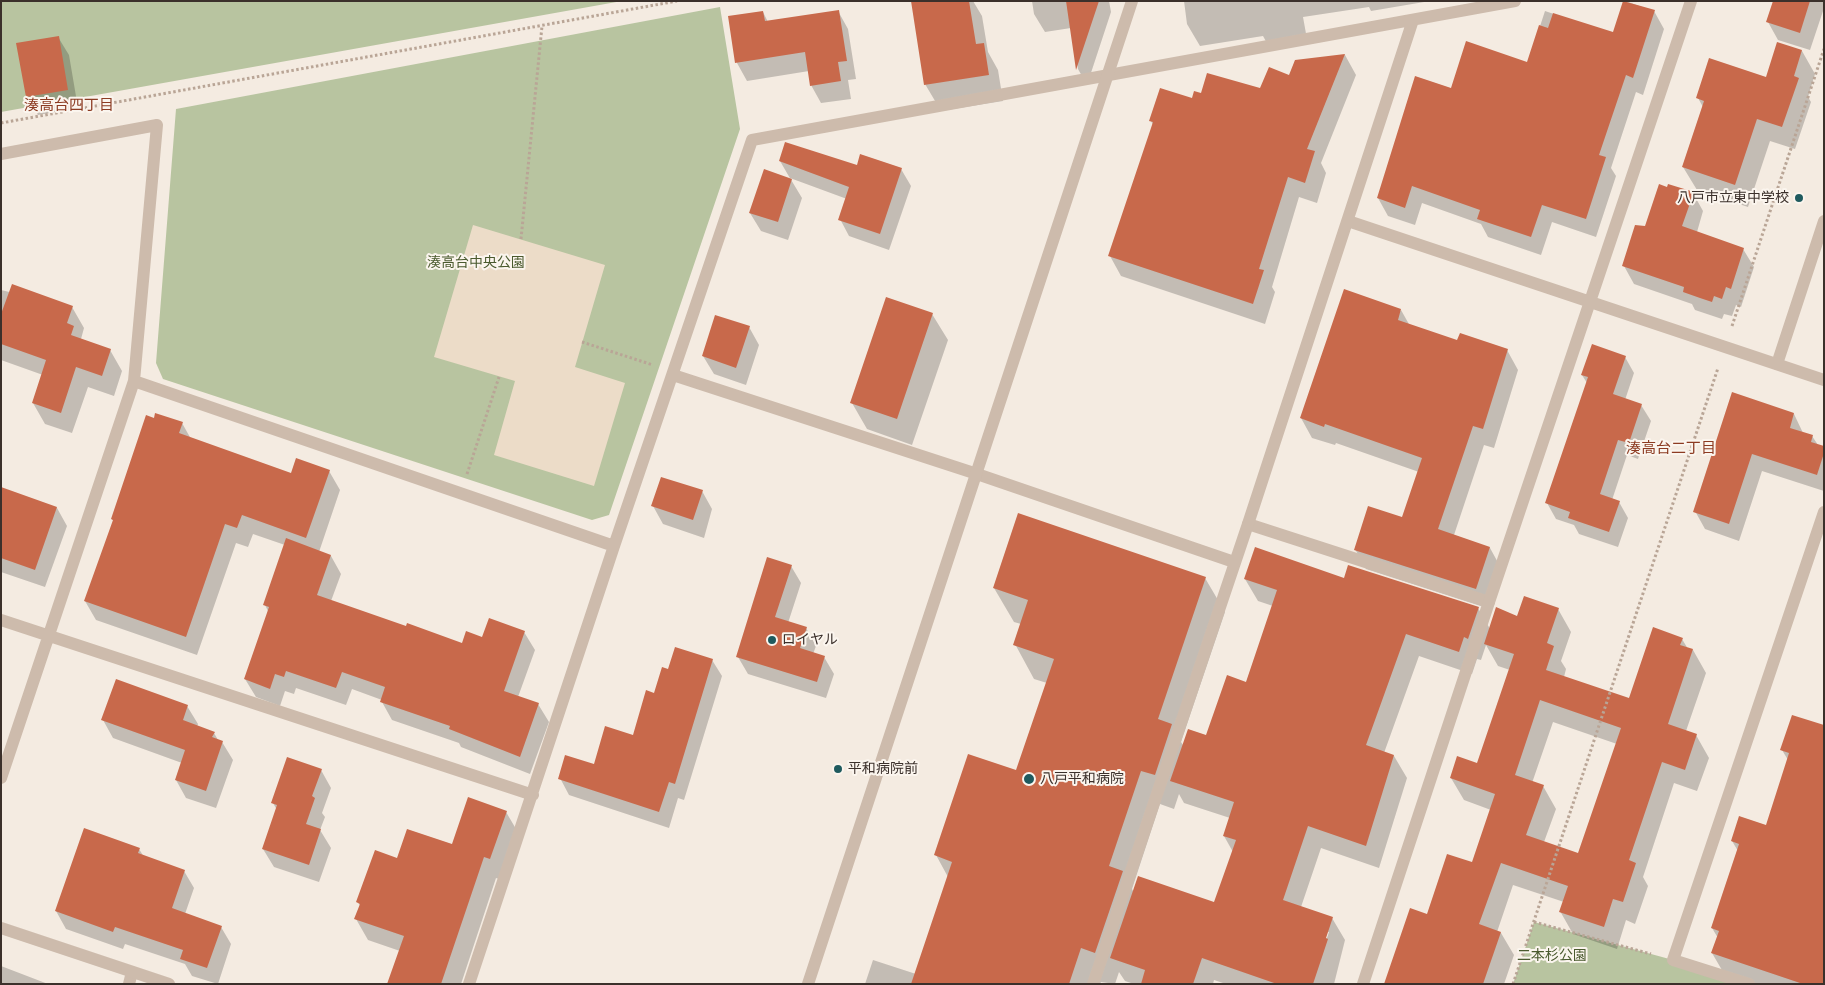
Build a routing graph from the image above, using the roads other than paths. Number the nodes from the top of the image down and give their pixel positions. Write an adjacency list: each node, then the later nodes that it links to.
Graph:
1 (1132, 1): 5 (street)
2 (1515, 1): 4 (street)
3 (1691, 1): 9 (street)
4 (1413, 20): 5 (street); 7 (street)
5 (1107, 76): 11 (street); 14 (street)
6 (1, 154): 13 (street)
7 (1348, 221): 9 (street); 16 (street)
8 (1824, 221): 10 (street)
9 (1591, 302): 10 (street); 19 (street)
10 (1777, 364): 12 (street)
11 (673, 373): 14 (street); 17 (street)
12 (1824, 380)
13 (134, 381): 17 (street); 21 (street)
14 (977, 474): 18 (street); 29 (street)
15 (1824, 512): 31 (street)
16 (1248, 524): 18 (street); 19 (street)
17 (614, 546): 23 (street)
18 (1234, 562): 26 (street)
19 (1489, 602): 30 (street)
20 (1, 620): 21 (street)
21 (49, 636): 22 (street); 23 (street)
22 (1, 778)
23 (532, 795): 28 (street)
24 (1, 928): 25 (street)
25 (131, 978): 27 (street)
26 (1096, 983)
27 (169, 984)
28 (469, 984)
29 (808, 984)
30 (1363, 984)
31 (1749, 984)

